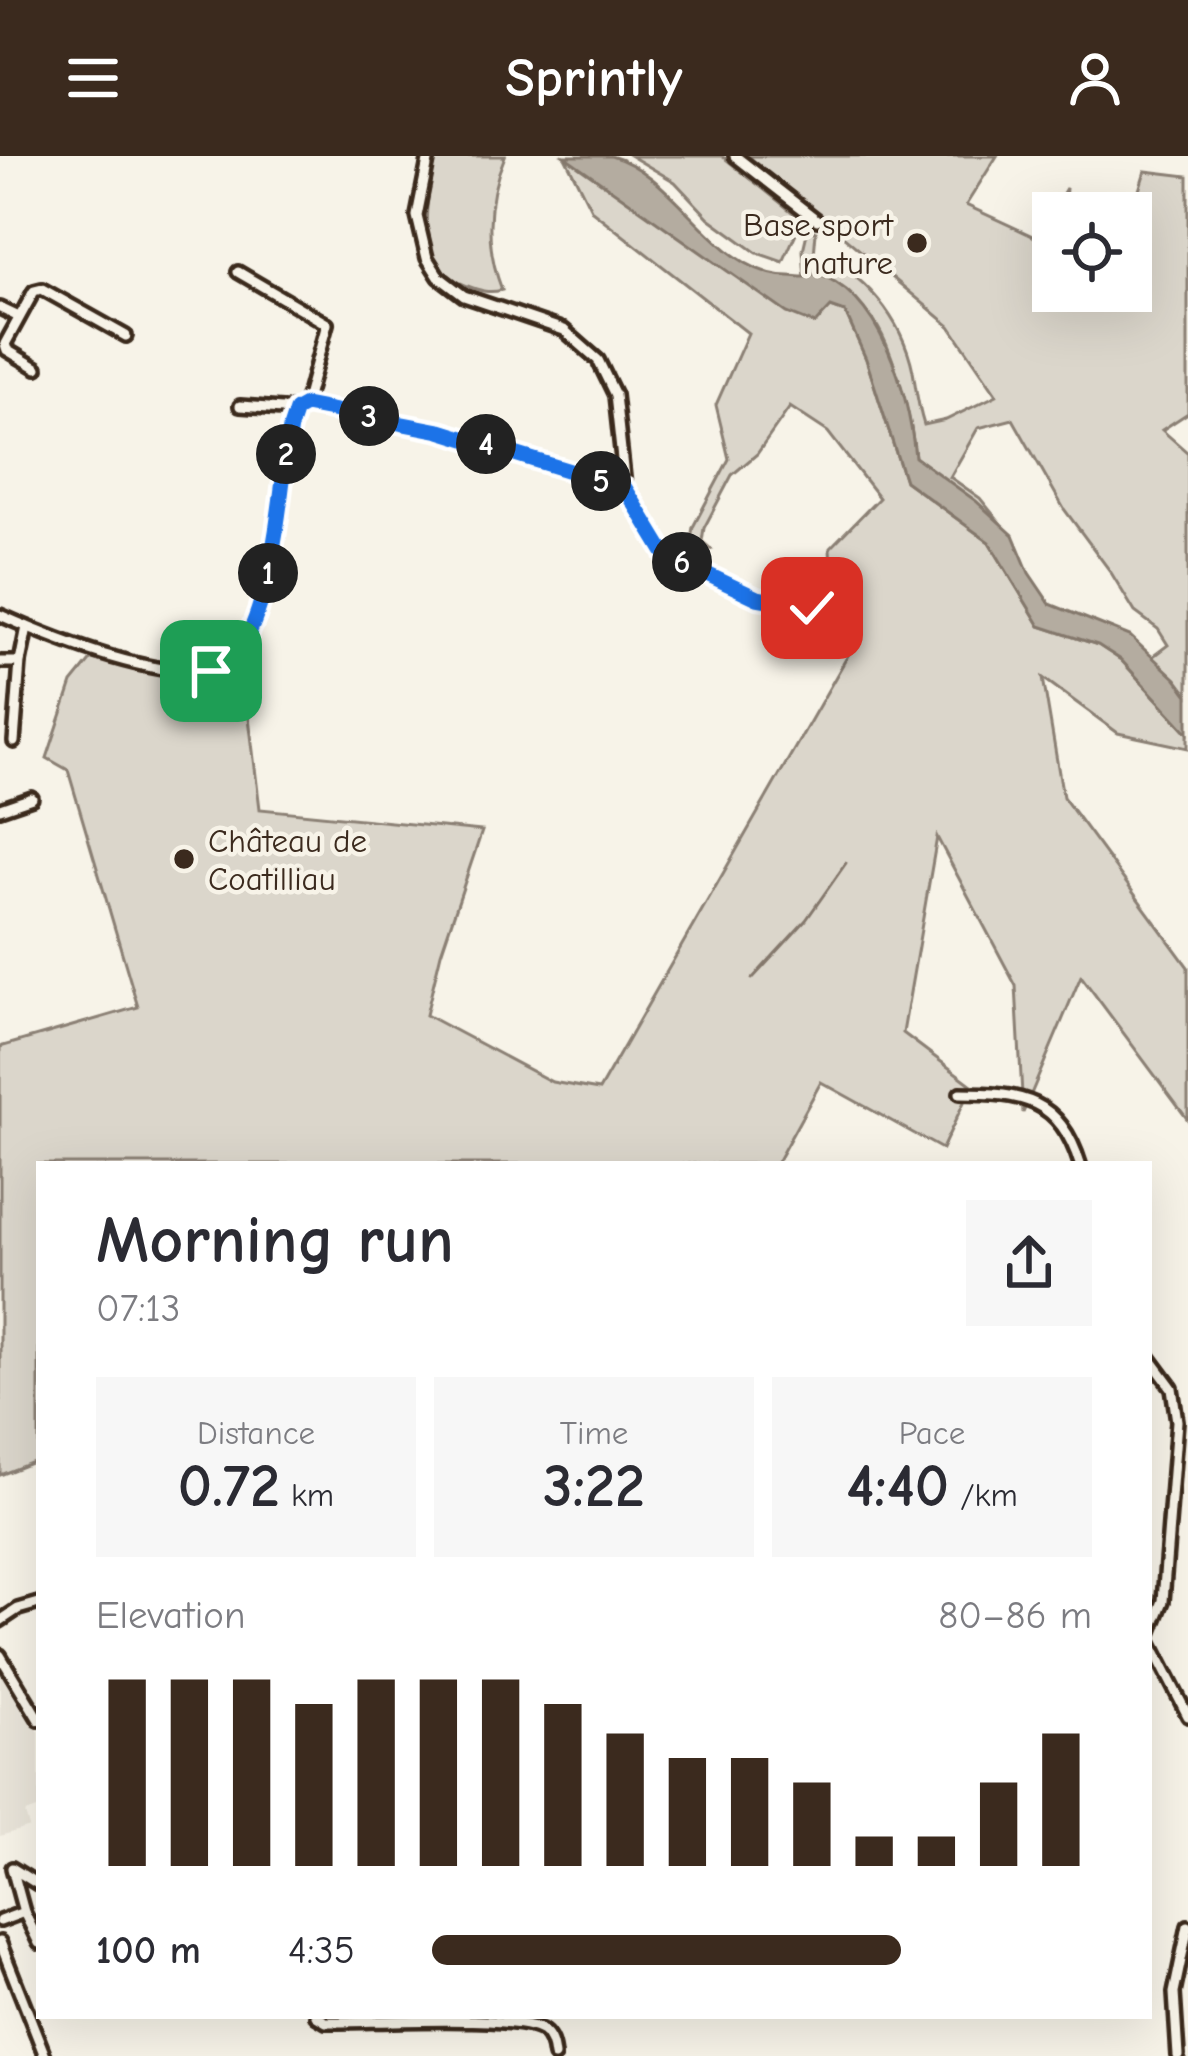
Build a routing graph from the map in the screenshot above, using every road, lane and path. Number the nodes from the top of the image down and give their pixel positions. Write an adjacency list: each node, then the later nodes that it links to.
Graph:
1 (429, 156): 11 (street)
2 (734, 156): 3 (street)
3 (817, 220)
4 (238, 272): 10 (street)
5 (0, 308): 6 (street)
6 (19, 316): 7 (street); 8 (street)
7 (126, 336)
8 (38, 368)
9 (239, 406): 10 (street)
10 (301, 408): 11 (street); 14 (street)
11 (625, 488): 13 (street)
12 (0, 615): 14 (street)
13 (836, 617)
14 (28, 627): 16 (street)
15 (0, 662): 16 (street)
16 (20, 662): 17 (street)
17 (14, 742)
18 (32, 798): 19 (street)
19 (0, 808)
20 (960, 1093): 21 (street)
21 (1079, 1161)
22 (1152, 1361): 25 (street)
23 (36, 1604): 24 (street)
24 (0, 1621)
25 (1152, 1630)
26 (1152, 1644): 29 (street)
27 (0, 1655): 28 (street)
28 (36, 1715)
29 (1188, 1716)
30 (36, 1883): 31 (street)
31 (24, 1912): 32 (street); 34 (street)
32 (0, 1921)
33 (1188, 1926): 41 (street)
34 (36, 1937)
35 (0, 1942): 39 (street)
36 (328, 2019): 38 (street)
37 (547, 2019): 38 (street)
38 (542, 2030): 40 (street)
39 (44, 2056)
40 (554, 2056)
41 (1178, 2056)

